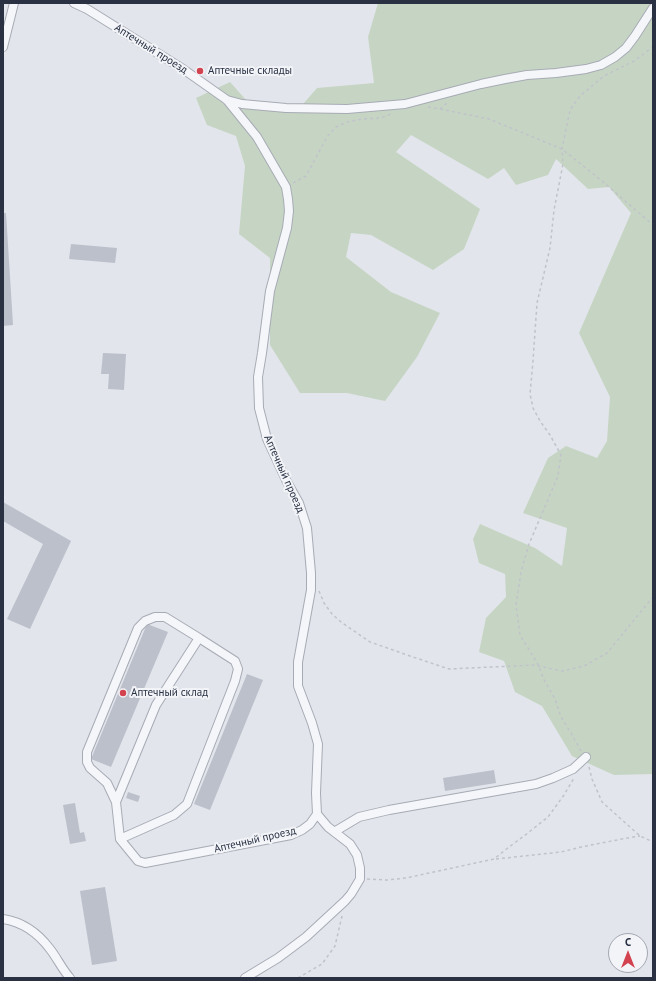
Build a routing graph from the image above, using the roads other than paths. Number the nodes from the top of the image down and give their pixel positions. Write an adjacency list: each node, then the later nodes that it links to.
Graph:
1 (14, 3): 4 (street)
2 (74, 3): 5 (street, Аптечный проезд)
3 (653, 8): 5 (street)
4 (3, 47)
5 (227, 100): 9 (street, Аптечный проезд)
6 (199, 638): 8 (street); 8 (street); 11 (street)
7 (586, 757): 10 (street)
8 (116, 802): 11 (street)
9 (317, 814): 10 (street); 11 (street, Аптечный проезд)
10 (334, 832): 14 (street)
11 (120, 839)
12 (3, 919): 13 (street)
13 (70, 978)
14 (245, 978)

